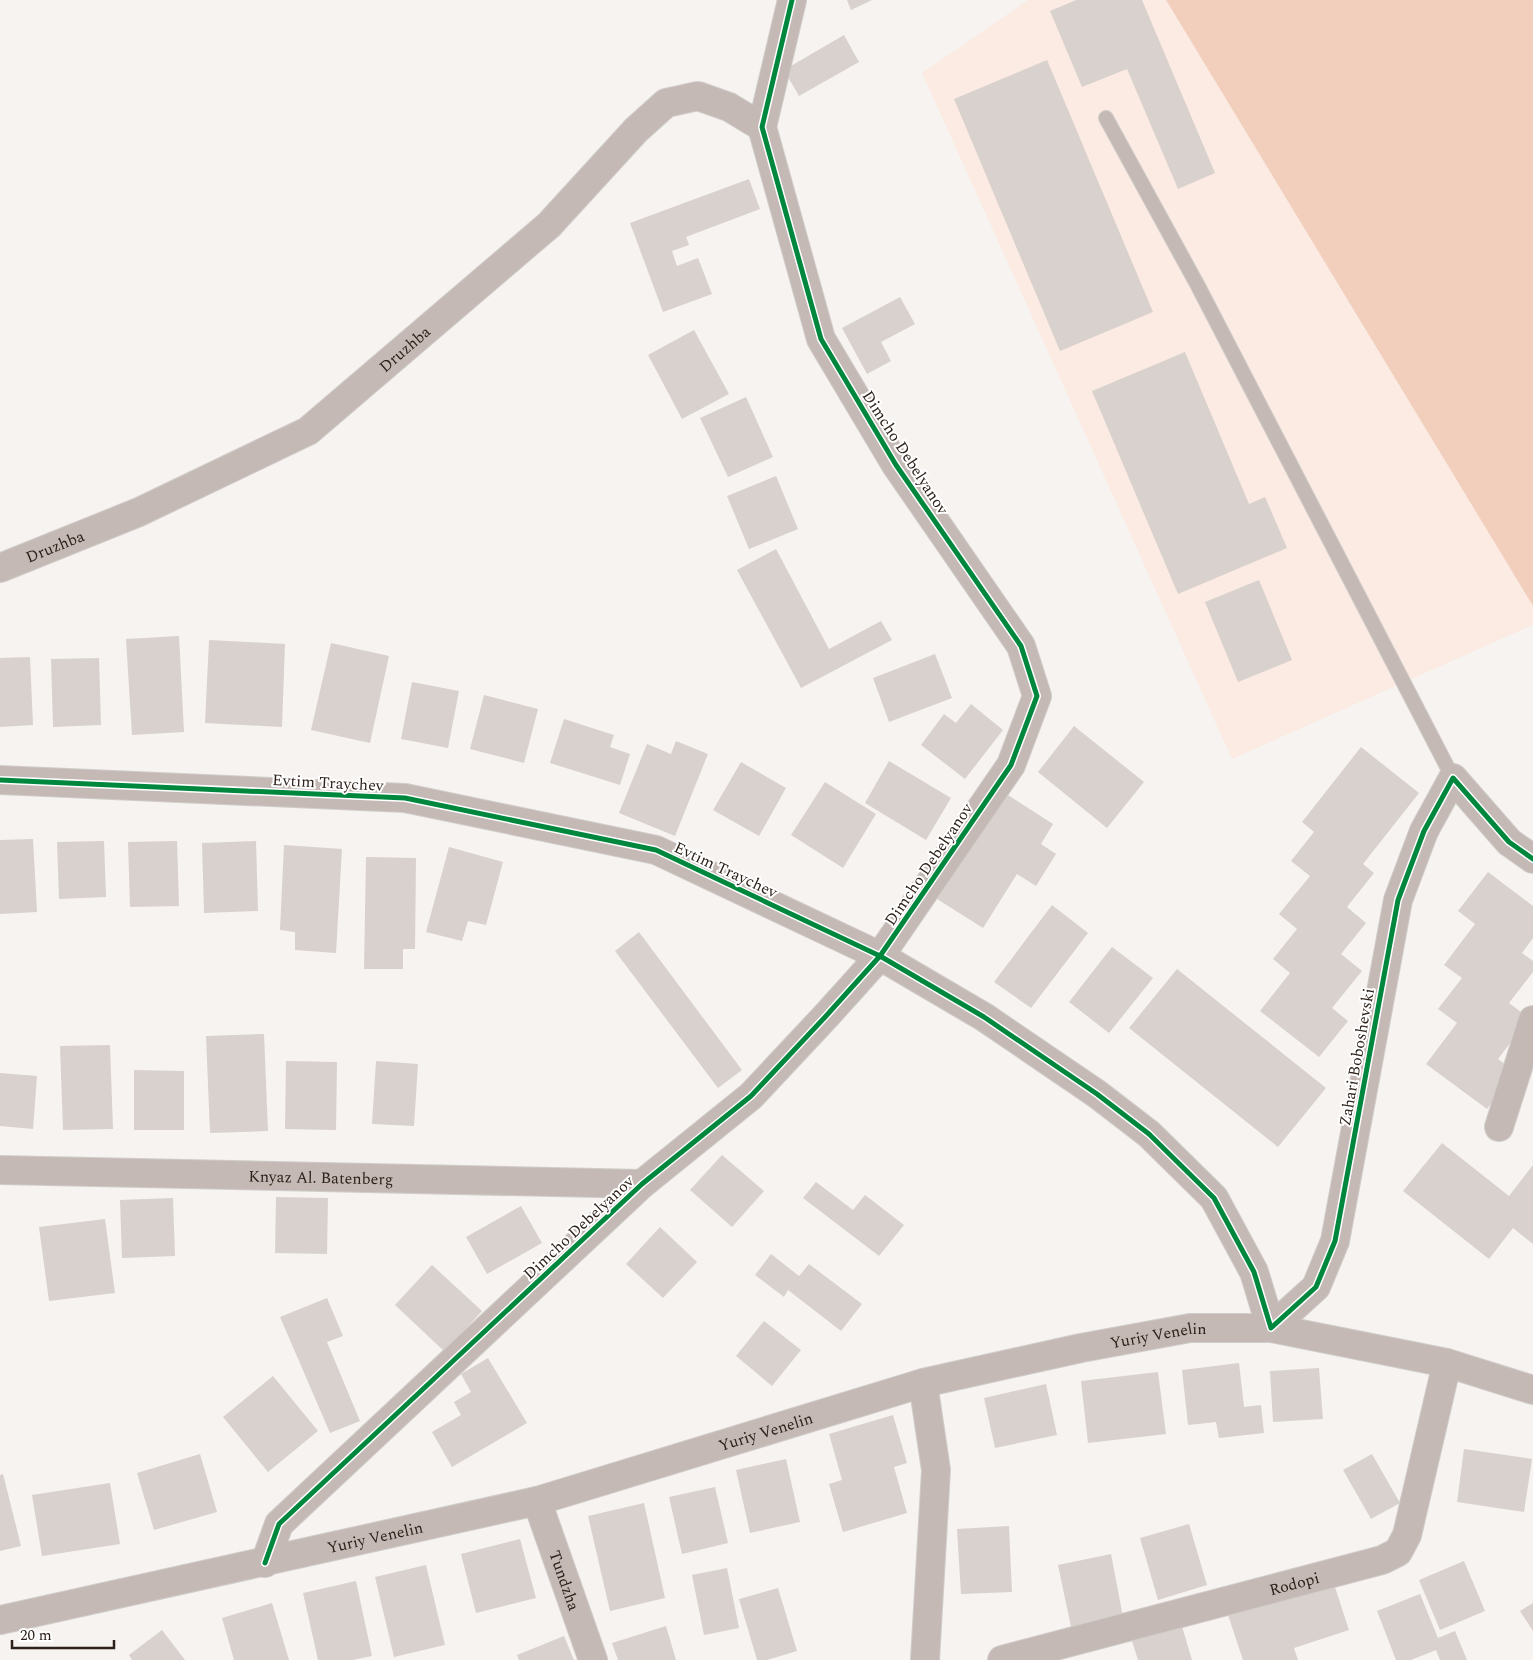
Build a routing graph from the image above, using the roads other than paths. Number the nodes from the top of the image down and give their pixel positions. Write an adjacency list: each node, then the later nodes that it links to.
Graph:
1 (792, 0): 3 (street, Dimcho Debelyanov)
2 (1106, 118): 5 (lane)
3 (762, 127): 4 (street, Druzhba); 8 (street, Dimcho Debelyanov)
4 (0, 568)
5 (1454, 778): 7 (street); 13 (street, Zahari Boboshevski)
6 (0, 780): 8 (street, Evtim Traychev)
7 (1533, 859)
8 (880, 956): 12 (street, Dimcho Debelyanov); 13 (street, Evtim Traychev)
9 (1533, 1020): 10 (street)
10 (1499, 1127)
11 (0, 1170): 12 (street, Knyaz Al. Batenberg)
12 (642, 1184): 18 (street, Dimcho Debelyanov)
13 (1271, 1328): 14 (street, Yuriy Venelin); 15 (street, Yuriy Venelin)
14 (1447, 1363): 16 (street, Yuriy Venelin); 22 (street, Rodopi)
15 (923, 1383): 17 (street, Yuriy Venelin); 21 (street)
16 (1533, 1390)
17 (537, 1501): 18 (street, Yuriy Venelin); 20 (street, Tundzha)
18 (265, 1563): 19 (street, Yuriy Venelin)
19 (0, 1620)
20 (594, 1660)
21 (925, 1660)
22 (1002, 1660)

